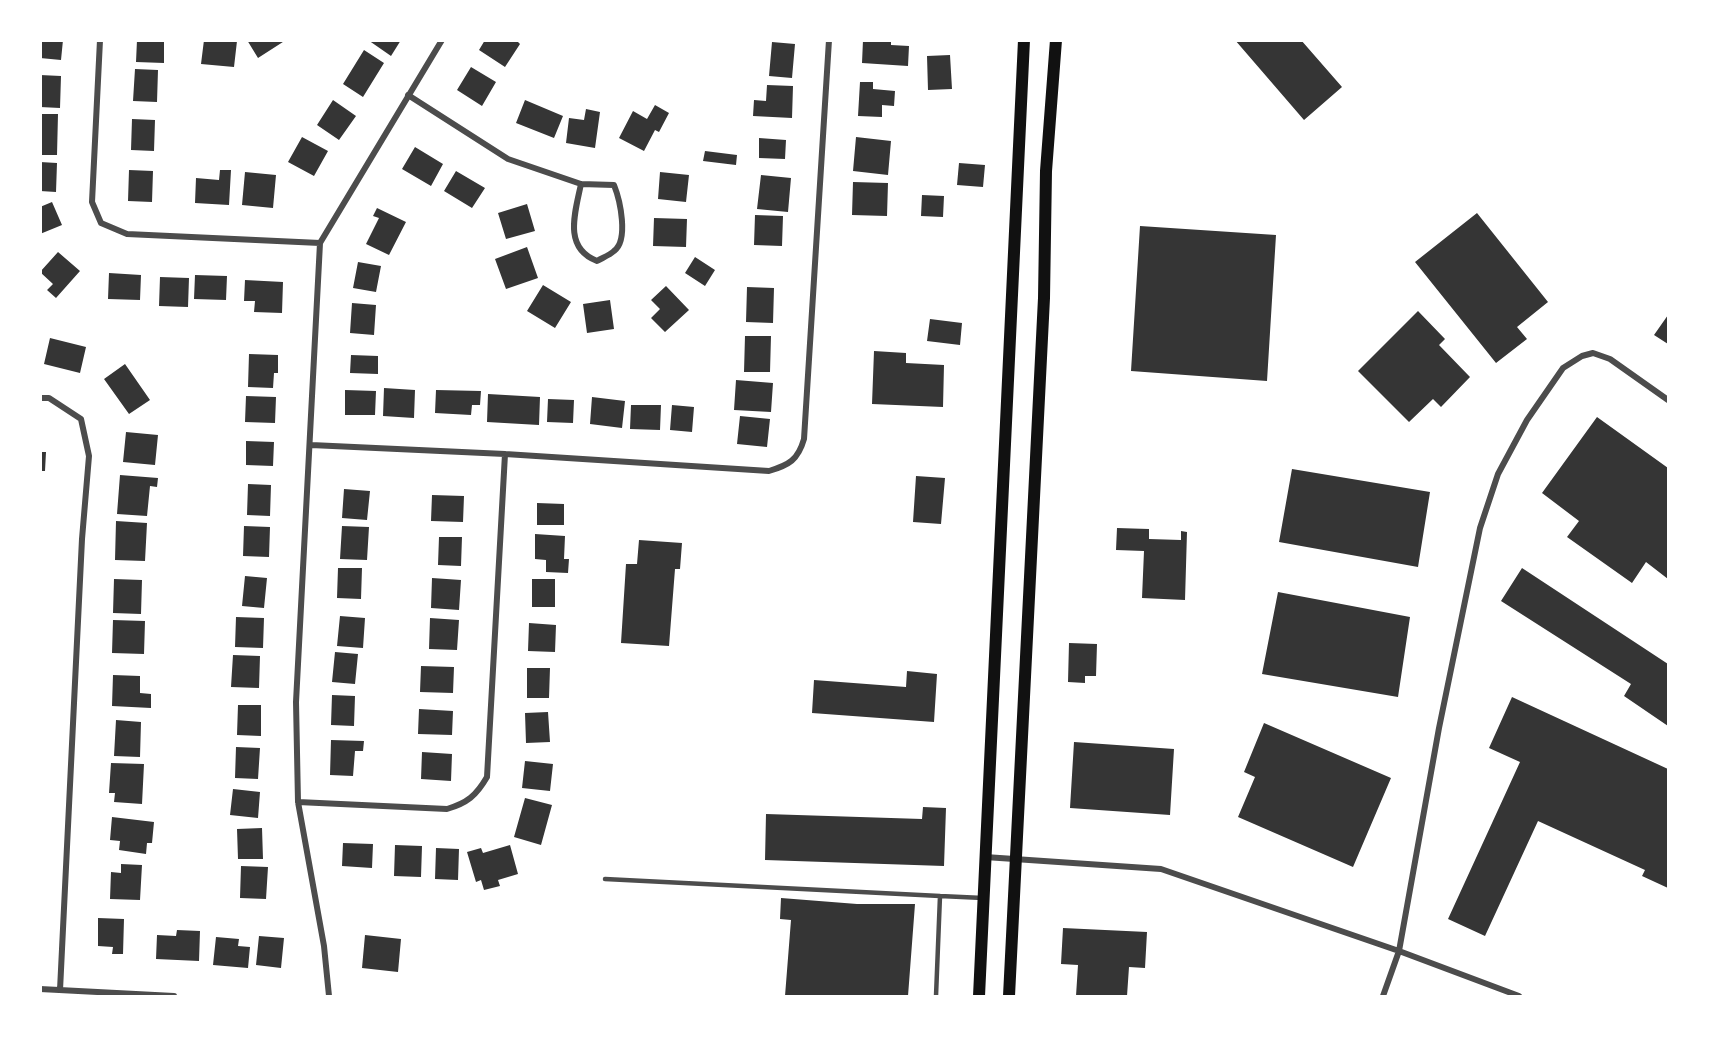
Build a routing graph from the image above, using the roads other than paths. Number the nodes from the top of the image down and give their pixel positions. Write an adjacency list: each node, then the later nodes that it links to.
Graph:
1 (100, 40): 8 (street)
2 (442, 40): 6 (street)
3 (829, 40): 12 (street)
4 (1024, 40): 14 (main road)
5 (1056, 40): 15 (main road)
6 (408, 95): 7 (street); 8 (street)
7 (581, 184): 7 (street)
8 (320, 243): 11 (street)
9 (40, 398): 21 (street)
10 (1668, 400): 19 (street)
11 (311, 446): 12 (street); 13 (street)
12 (505, 454): 13 (street)
13 (298, 802): 23 (street)
14 (985, 857): 15 (street); 18 (main road)
15 (1018, 861): 19 (street); 26 (main road)
16 (605, 879): 17 (lane)
17 (940, 896): 18 (lane); 24 (lane)
18 (983, 898): 25 (main road)
19 (1400, 951): 27 (street); 28 (street)
20 (40, 989): 21 (street)
21 (60, 990): 22 (street)
22 (174, 996)
23 (329, 996)
24 (936, 996)
25 (979, 996)
26 (1009, 996)
27 (1383, 996)
28 (1519, 996)

